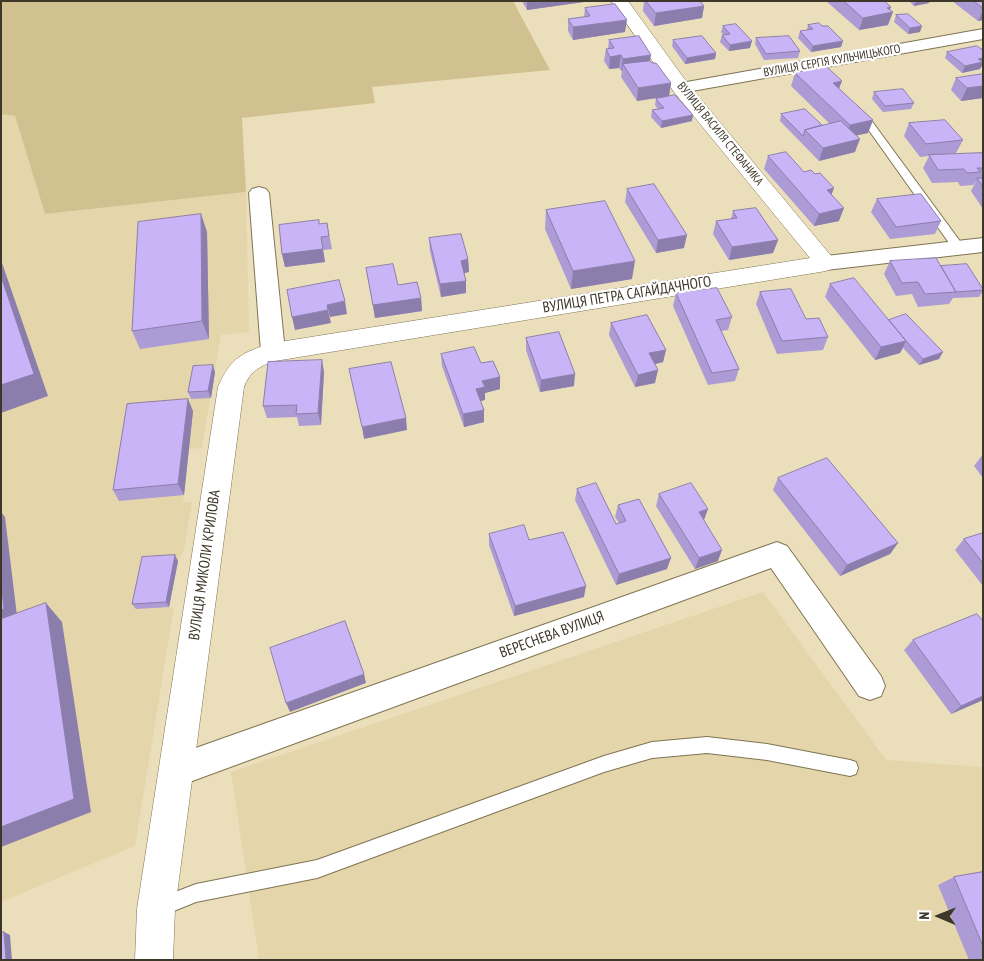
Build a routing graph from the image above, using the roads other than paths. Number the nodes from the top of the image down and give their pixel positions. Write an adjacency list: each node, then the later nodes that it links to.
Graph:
1 (619, 1): 3 (street, ВУЛИЦЯ ВАСИЛЯ СТЕФАНИКА)
2 (983, 34): 3 (street, ВУЛИЦЯ СЕРГІЯ КУЛЬЧИЦЬКОГО)
3 (681, 88): 8 (street, ВУЛИЦЯ ВАСИЛЯ СТЕФАНИКА)
4 (868, 122): 7 (lane)
5 (259, 193): 9 (street)
6 (983, 245): 7 (street, ВУЛИЦЯ ПЕТРА САГАЙДАЧНОГО)
7 (958, 247): 8 (street, ВУЛИЦЯ ПЕТРА САГАЙДАЧНОГО)
8 (826, 263): 9 (street, ВУЛИЦЯ ПЕТРА САГАЙДАЧНОГО)
9 (273, 352): 12 (street, ВУЛИЦЯ МИКОЛИ КРИЛОВА)
10 (870, 686): 12 (street, ВЕРЕСНЕВА ВУЛИЦЯ)
11 (850, 768): 13 (lane)
12 (176, 771): 13 (street, ВУЛИЦЯ МИКОЛИ КРИЛОВА)
13 (156, 909): 14 (street, ВУЛИЦЯ МИКОЛИ КРИЛОВА)
14 (154, 960)

